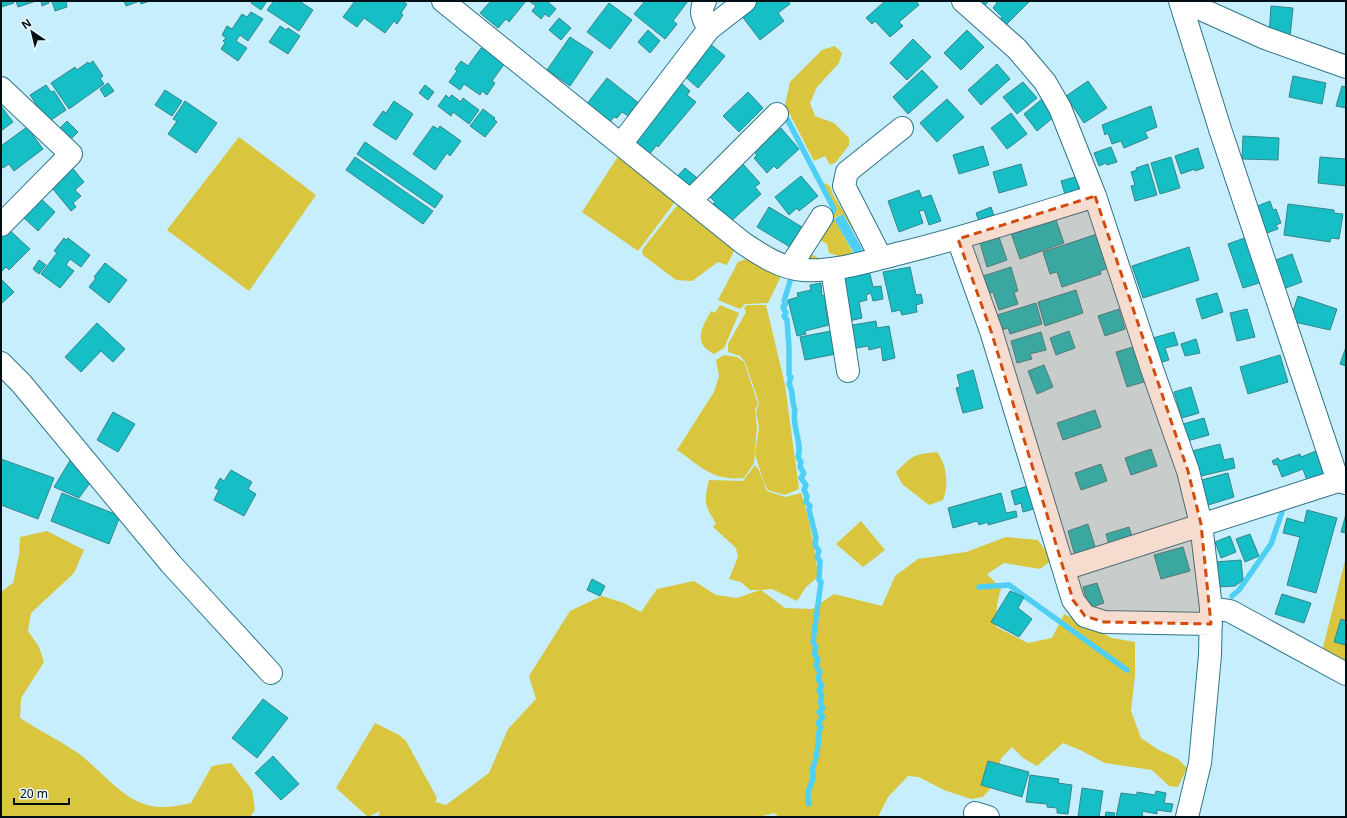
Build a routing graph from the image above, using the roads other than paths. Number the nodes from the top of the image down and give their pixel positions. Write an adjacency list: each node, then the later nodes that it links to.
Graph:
1 (443, 1): 12 (street)
2 (705, 1): 7 (street)
3 (745, 1): 7 (street)
4 (962, 1): 13 (street)
5 (1180, 1): 23 (street)
6 (1183, 1): 8 (street)
7 (709, 29): 12 (street)
8 (1346, 67)
9 (1, 88): 16 (street)
10 (777, 114): 14 (street)
11 (902, 128): 18 (street)
12 (621, 144): 14 (street)
13 (1095, 196): 17 (street); 24 (street)
14 (691, 200): 19 (street)
15 (822, 217): 19 (street)
16 (1, 224)
17 (958, 239): 18 (street); 25 (street)
18 (881, 258): 20 (street)
19 (790, 267): 20 (street)
20 (832, 269): 22 (street)
21 (1, 363): 27 (street)
22 (848, 371)
23 (1342, 482): 24 (street)
24 (1201, 524): 25 (street); 26 (street)
25 (1064, 569): 26 (street)
26 (1211, 616): 28 (street); 29 (street)
27 (271, 673)
28 (1346, 674)
29 (1187, 817)

